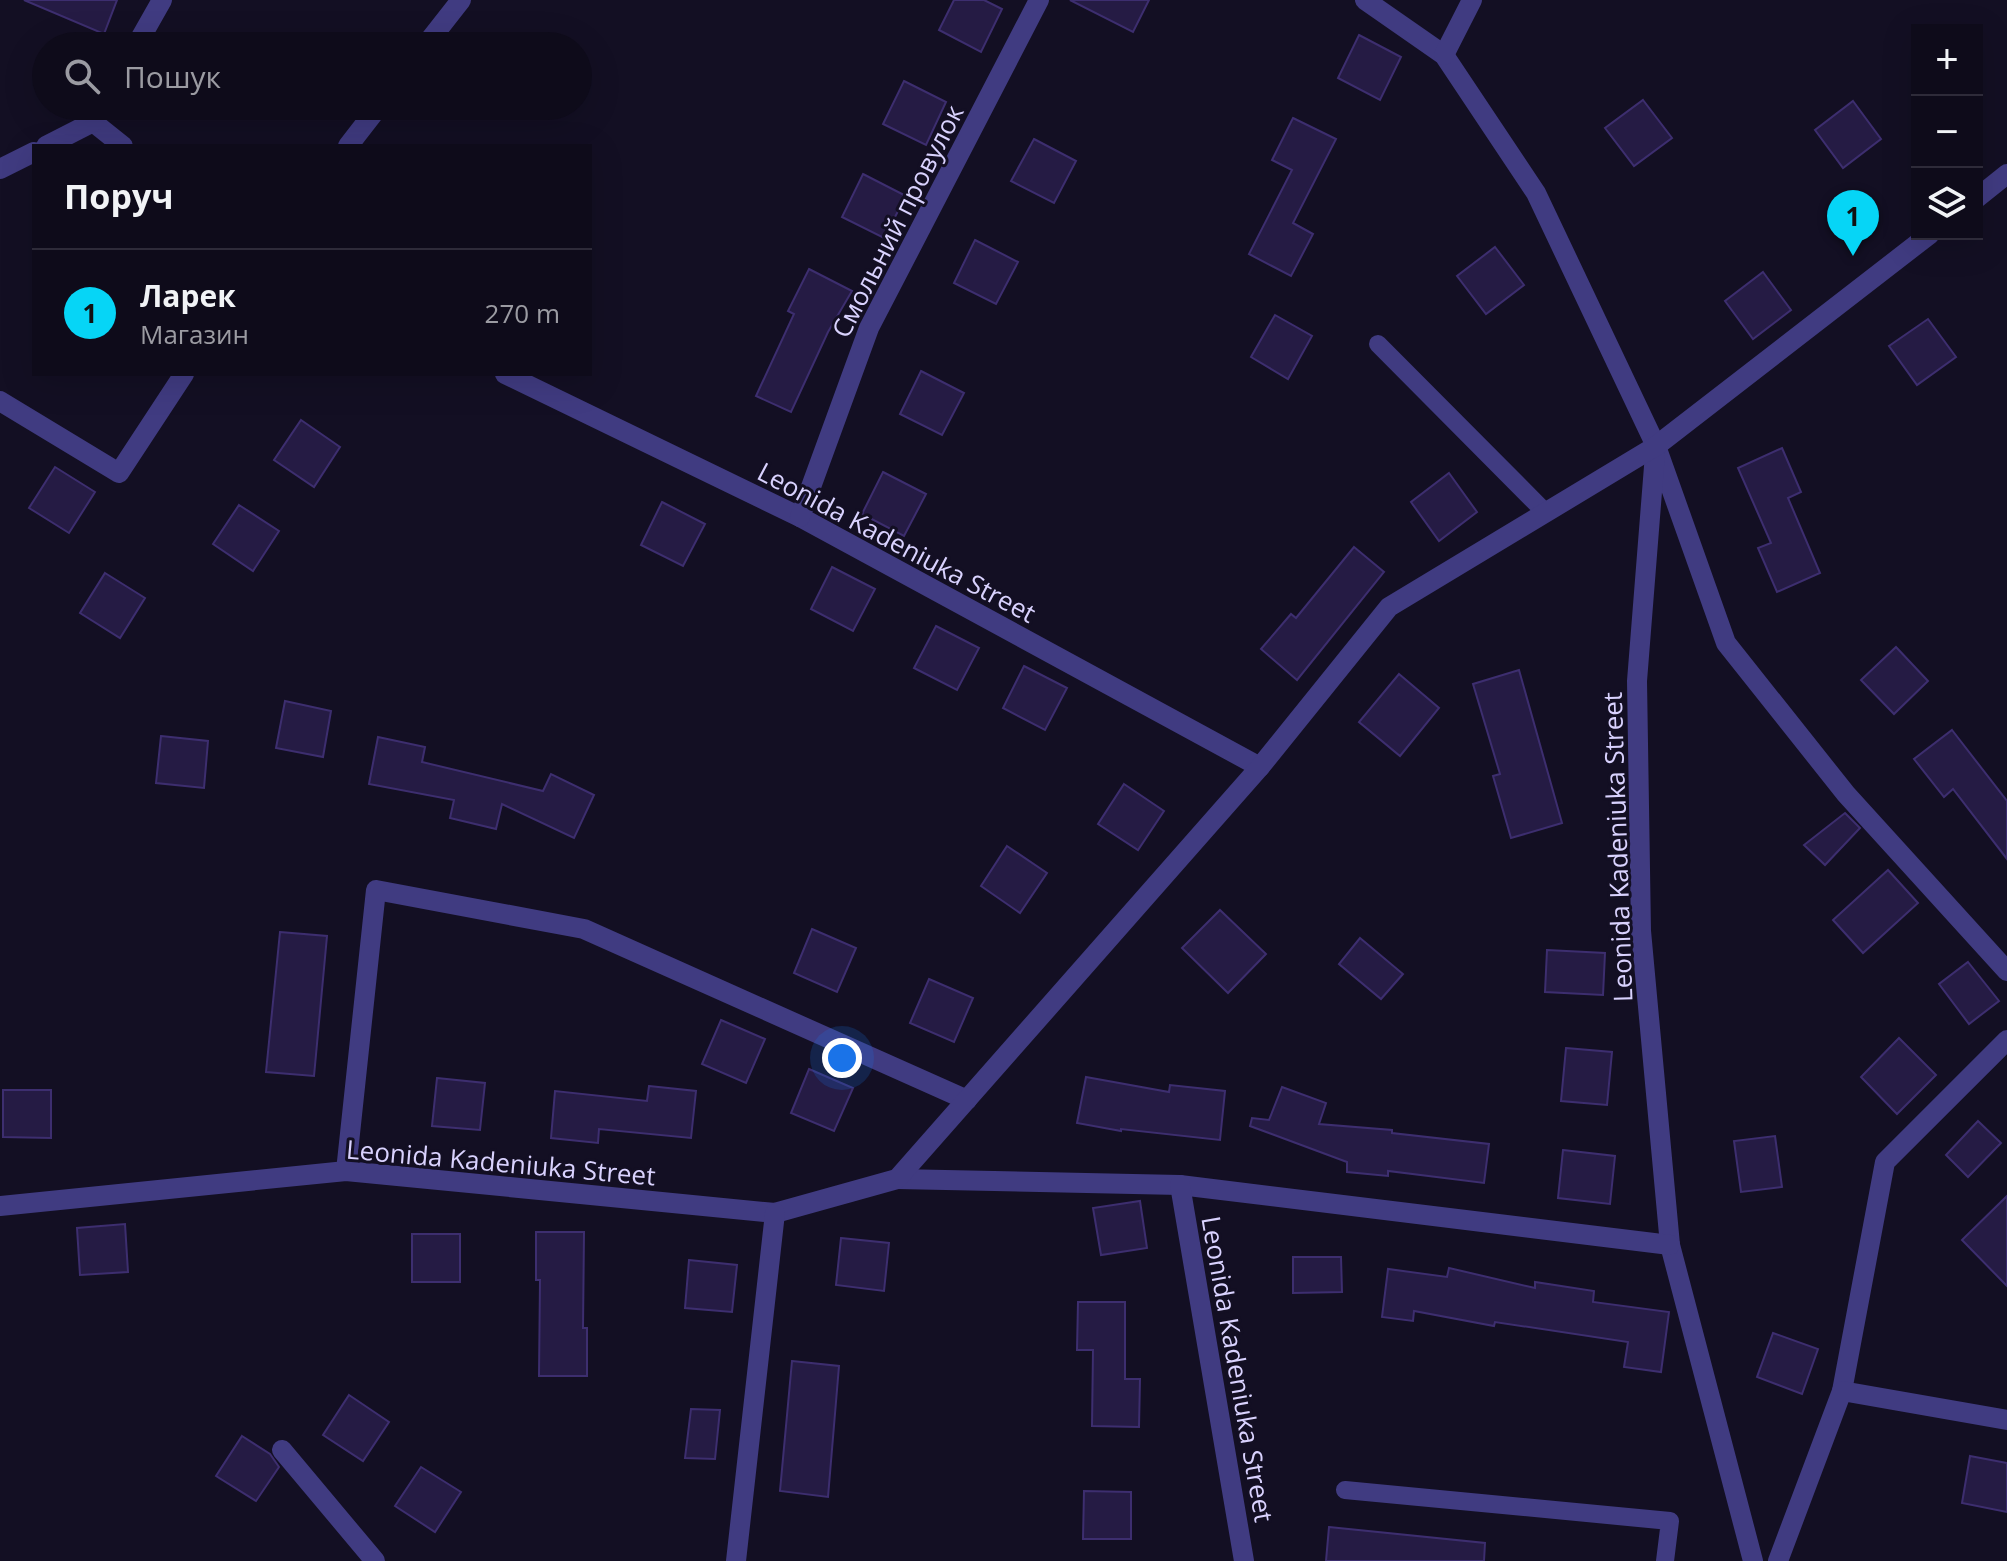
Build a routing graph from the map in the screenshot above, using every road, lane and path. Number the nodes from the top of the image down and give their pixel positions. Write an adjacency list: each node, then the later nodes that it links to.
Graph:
1 (162, 0): 6 (street)
2 (461, 0): 7 (street)
3 (1039, 0): 26 (street, Смольний провулок)
4 (1365, 0): 8 (street)
5 (1472, 0): 8 (street)
6 (144, 32)
7 (436, 32)
8 (1444, 55): 24 (street)
9 (87, 120): 12 (street)
10 (102, 120): 13 (street)
11 (368, 120): 14 (street)
12 (49, 144)
13 (121, 144)
14 (350, 144)
15 (32, 153): 16 (street)
16 (0, 169)
17 (2007, 174): 18 (street)
18 (1983, 193)
19 (1922, 240): 24 (street)
20 (1378, 344): 25 (lane)
21 (183, 376): 23 (street)
22 (509, 376): 26 (street, Leonida Kadeniuka Street)
23 (0, 401)
24 (1656, 446): 25 (street); 28 (street); 36 (street, Leonida Kadeniuka Street)
25 (1545, 512): 27 (street)
26 (800, 517): 27 (street, Leonida Kadeniuka Street)
27 (1260, 767): 30 (street)
28 (2007, 971)
29 (2007, 1040): 37 (street)
30 (967, 1100): 31 (street); 32 (street)
31 (346, 1171): 34 (street, Leonida Kadeniuka Street); 35 (street, Leonida Kadeniuka Street)
32 (897, 1179): 33 (street, Leonida Kadeniuka Street); 35 (street, Leonida Kadeniuka Street)
33 (1180, 1185): 36 (street, Leonida Kadeniuka Street); 43 (street, Leonida Kadeniuka Street)
34 (0, 1206)
35 (775, 1213): 42 (street)
36 (1670, 1245): 45 (street, Leonida Kadeniuka Street)
37 (1842, 1391): 38 (street); 46 (street)
38 (2007, 1420)
39 (282, 1450): 41 (street)
40 (1345, 1490): 44 (lane)
41 (375, 1561)
42 (736, 1561)
43 (1244, 1561)
44 (1665, 1561)
45 (1753, 1561)
46 (1778, 1561)

